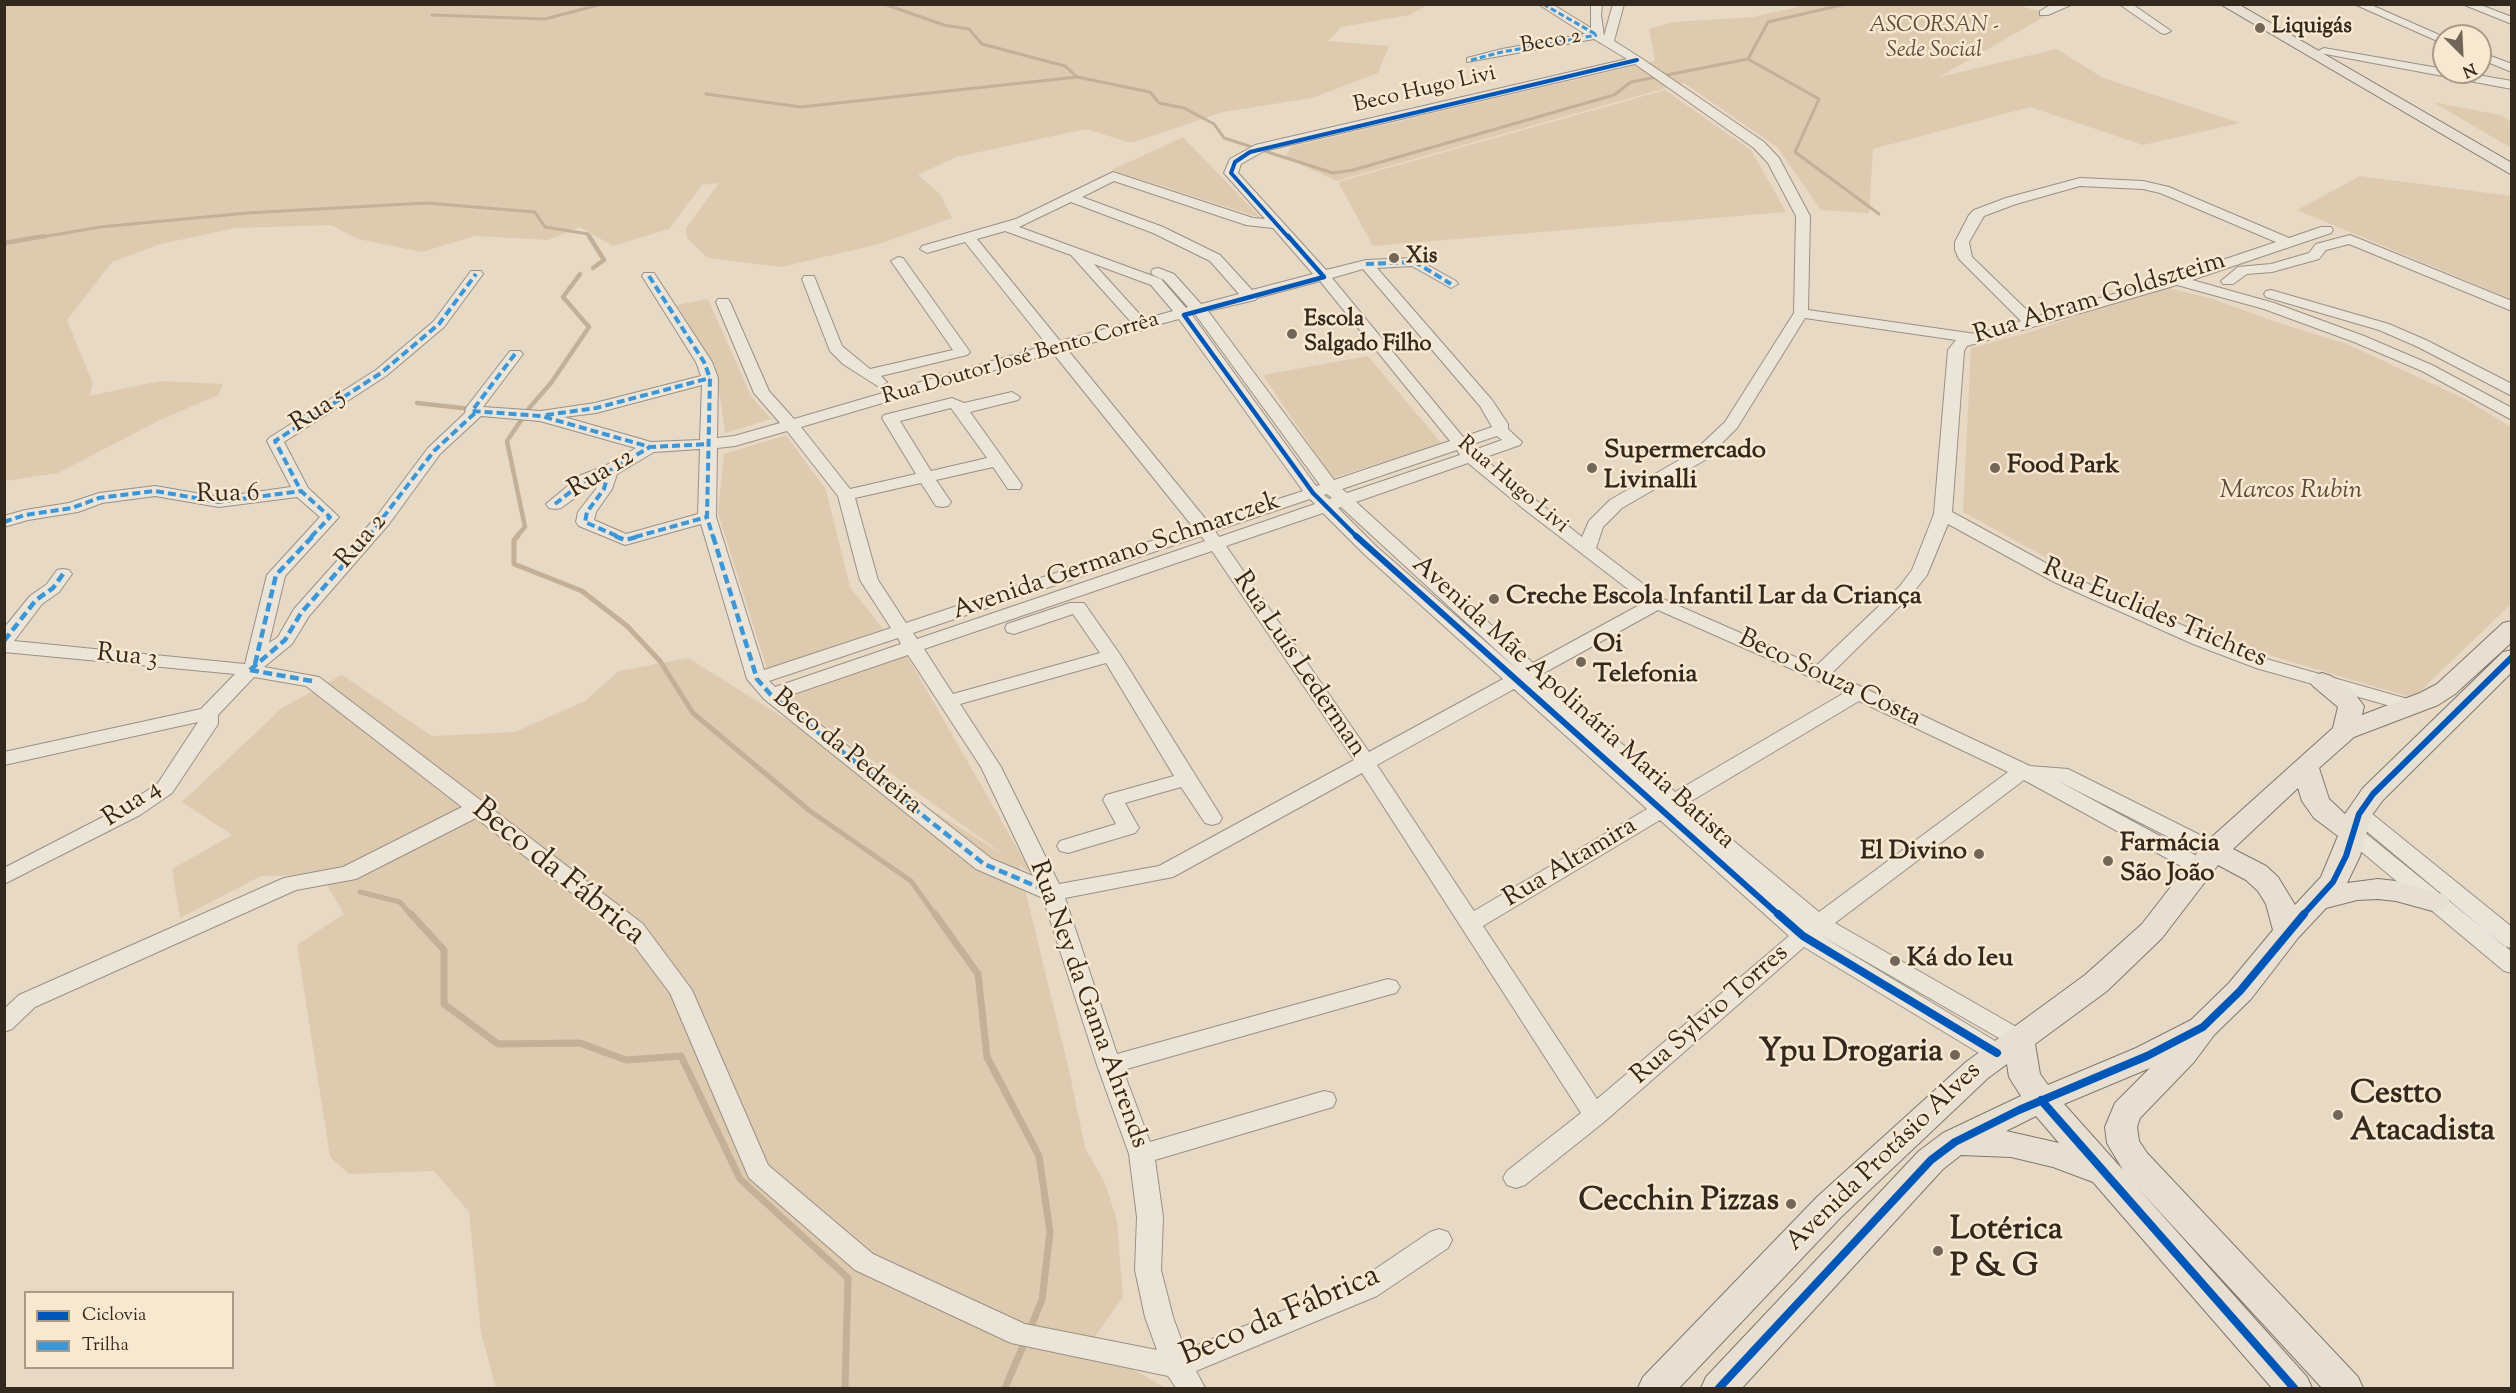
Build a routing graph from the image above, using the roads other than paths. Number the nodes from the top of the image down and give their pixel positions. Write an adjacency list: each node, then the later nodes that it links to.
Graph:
1 (1543, 4): 14 (street)
2 (1597, 4): 14 (street)
3 (1619, 4): 14 (street)
4 (2068, 4): 10 (street)
5 (2124, 4): 12 (street)
6 (2227, 4): 22 (main road)
7 (2247, 4): 15 (main road)
8 (2359, 4): 13 (street)
9 (2467, 4): 11 (street)
10 (2044, 13)
11 (2511, 21)
12 (2165, 31)
13 (2432, 36)
14 (1602, 39): 16 (street, Beco 2); 17 (street)
15 (2324, 51): 20 (street); 21 (main road)
16 (1471, 60)
17 (1637, 60): 23 (street, Beco Hugo Livi); 45 (street)
18 (2492, 61): 19 (street)
19 (2511, 69)
20 (2511, 84)
21 (2511, 158)
22 (2511, 170)
23 (1231, 173): 26 (street, Rua Hugo Livi)
24 (1070, 197): 25 (street); 26 (street); 41 (street)
25 (1021, 222): 27 (street); 44 (street, Avenida Mãe Apolinária Maria Batista)
26 (1274, 224): 37 (street, Rua Hugo Livi)
27 (1007, 227): 29 (street); 32 (street, Avenida Mãe Apolinária Maria Batista)
28 (2326, 230): 30 (street, Rua Abram Goldszteim)
29 (969, 238): 31 (street); 53 (street, Rua Luís Lederman)
30 (2288, 242): 39 (street, Rua Abram Goldszteim); 46 (street)
31 (927, 249)
32 (1075, 252): 44 (street, Avenida Mãe Apolinária Maria Batista); 47 (street)
33 (898, 261): 55 (street)
34 (1366, 264): 37 (street, Rua Doutor José Bento Corrêa); 40 (street, Rua Doutor José Bento Corrêa); 67 (street, Avenida Germano Schmarczek)
35 (476, 274): 72 (street, Rua 5)
36 (649, 276): 56 (street, Beco da Pedreira)
37 (1324, 277): 41 (street, Rua Doutor José Bento Corrêa); 67 (street, Rua Hugo Livi)
38 (809, 279): 55 (street)
39 (2177, 280): 46 (street, Rua Abram Goldszteim); 51 (street)
40 (1451, 284)
41 (1250, 297): 44 (street, Rua Doutor José Bento Corrêa)
42 (723, 302): 64 (street, Rua Ney da Gama Ahrends)
43 (2511, 307): 48 (street)
44 (1192, 313): 47 (street, Rua Doutor José Bento Corrêa); 74 (street, Avenida Mãe Apolinária Maria Batista)
45 (1801, 313): 50 (street); 81 (street)
46 (2030, 321): 50 (street, Rua Abram Goldszteim)
47 (1142, 326): 53 (street, Rua Doutor José Bento Corrêa)
48 (2384, 327): 49 (street); 51 (street)
49 (2401, 334): 52 (street); 57 (street)
50 (1973, 338): 77 (street, Rua Abram Goldszteim)
51 (2359, 339): 52 (street)
52 (2376, 346): 62 (street)
53 (1056, 347): 58 (street, Rua Doutor José Bento Corrêa); 80 (street, Rua Luís Lederman)
54 (515, 354): 61 (street, Rua 2)
55 (870, 374): 58 (street)
56 (710, 378): 63 (street); 65 (street, Beco da Pedreira)
57 (2511, 391)
58 (891, 396): 64 (street, Rua Doutor José Bento Corrêa)
59 (1012, 397): 60 (street)
60 (960, 409): 68 (street); 70 (street)
61 (473, 412): 63 (street); 90 (street, Rua 2)
62 (2511, 415)
63 (542, 416): 66 (street)
64 (791, 425): 65 (street, Rua Doutor José Bento Corrêa); 73 (street, Rua Ney da Gama Ahrends)
65 (710, 444): 66 (street); 78 (street, Beco da Pedreira)
66 (650, 447): 69 (street, Rua 12)
67 (1465, 450): 74 (street, Avenida Germano Schmarczek); 81 (street, Rua Hugo Livi)
68 (997, 461): 70 (street); 71 (street)
69 (609, 471): 76 (street, Rua 12); 78 (street)
70 (926, 477): 73 (street); 75 (street)
71 (1014, 485)
72 (300, 491): 79 (street, Rua 6); 90 (street, Rua 5)
73 (846, 495): 86 (street, Rua Ney da Gama Ahrends)
74 (1328, 496): 80 (street, Avenida Germano Schmarczek); 92 (street, Avenida Mãe Apolinária Maria Batista)
75 (942, 502)
76 (555, 504)
77 (1943, 514): 91 (street, Rua Abram Goldszteim); 94 (street, Rua Euclides Trichtes)
78 (707, 518): 93 (street, Beco da Pedreira)
79 (4, 522)
80 (1210, 537): 86 (street, Avenida Germano Schmarczek); 103 (street, Rua Luís Lederman)
81 (1587, 549): 83 (street, Beco Souza Costa)
82 (63, 574): 87 (street)
83 (1657, 603): 91 (street, Beco Souza Costa); 92 (street)
84 (1014, 628): 88 (street)
85 (2511, 628): 98 (main road, Avenida Protásio Alves)
86 (908, 639): 93 (street, Avenida Germano Schmarczek); 96 (street, Avenida Germano Schmarczek); 97 (street, Rua Ney da Gama Ahrends)
87 (4, 644): 90 (street, Rua 3)
88 (1112, 657): 97 (street); 106 (street)
89 (2511, 657): 100 (main road, Avenida Protásio Alves)
90 (252, 667): 99 (street, Rua 4); 108 (street, Beco da Fábrica)
91 (1819, 674): 95 (street, Beco Souza Costa)
92 (1523, 676): 103 (street); 107 (street, Avenida Mãe Apolinária Maria Batista)
93 (757, 679): 96 (street, Beco da Pedreira)
94 (2322, 681): 98 (street, Rua Euclides Trichtes); 101 (main road)
95 (1858, 693): 105 (street, Beco Souza Costa); 107 (street, Rua Altamira)
96 (771, 695): 114 (street, Beco da Pedreira)
97 (949, 701): 114 (street, Rua Ney da Gama Ahrends)
98 (2408, 705): 100 (main road); 101 (main road, Avenida Protásio Alves)
99 (208, 714): 102 (street); 113 (street, Rua 4)
100 (2454, 716): 110 (main road, Avenida Protásio Alves)
101 (2345, 731): 104 (main road, Avenida Protásio Alves)
102 (4, 759)
103 (1365, 762): 114 (street); 117 (street, Rua Luís Lederman)
104 (2305, 766): 110 (main road); 112 (main road, Avenida Protásio Alves)
105 (2023, 771): 112 (street, Beco Souza Costa); 118 (street, Rua Sylvio Torres)
106 (1186, 778): 109 (street); 111 (street)
107 (1667, 807): 117 (street, Rua Altamira); 118 (street, Avenida Mãe Apolinária Maria Batista)
108 (478, 808): 123 (street); 135 (street, Beco da Fábrica)
109 (1212, 818)
110 (2355, 824): 115 (main road, Avenida Protásio Alves); 116 (street); 120 (street)
111 (1068, 846)
112 (2207, 859): 119 (main road); 125 (main road, Avenida Protásio Alves)
113 (4, 877)
114 (1052, 893): 126 (street, Rua Ney da Gama Ahrends)
115 (2319, 900): 116 (main road); 119 (main road, Avenida Protásio Alves)
116 (2436, 902): 121 (street)
117 (1469, 924): 129 (street, Rua Luís Lederman)
118 (1811, 930): 125 (street, Avenida Mãe Apolinária Maria Batista); 129 (street, Rua Sylvio Torres)
119 (2288, 931): 124 (main road, Avenida Protásio Alves)
120 (2511, 940)
121 (2511, 965)
122 (1388, 987): 126 (street)
123 (4, 1023)
124 (2203, 1027): 128 (main road, Avenida Protásio Alves); 139 (main road, Avenida Protásio Alves)
125 (2008, 1046): 128 (main road); 136 (main road, Avenida Protásio Alves)
126 (1109, 1065): 131 (street, Rua Ney da Gama Ahrends)
127 (1324, 1100): 131 (street)
128 (2041, 1100): 130 (main road, Avenida Protásio Alves); 132 (main road)
129 (1595, 1115): 133 (street, Rua Sylvio Torres)
130 (1955, 1142): 132 (main road); 137 (main road, Avenida Protásio Alves)
131 (1143, 1154): 135 (street, Rua Ney da Gama Ahrends)
132 (2107, 1174): 138 (main road)
133 (1516, 1178)
134 (1439, 1240): 135 (street, Beco da Fábrica)
135 (1184, 1377)
136 (1656, 1389)
137 (1719, 1389)
138 (2294, 1389)
139 (2345, 1389)

